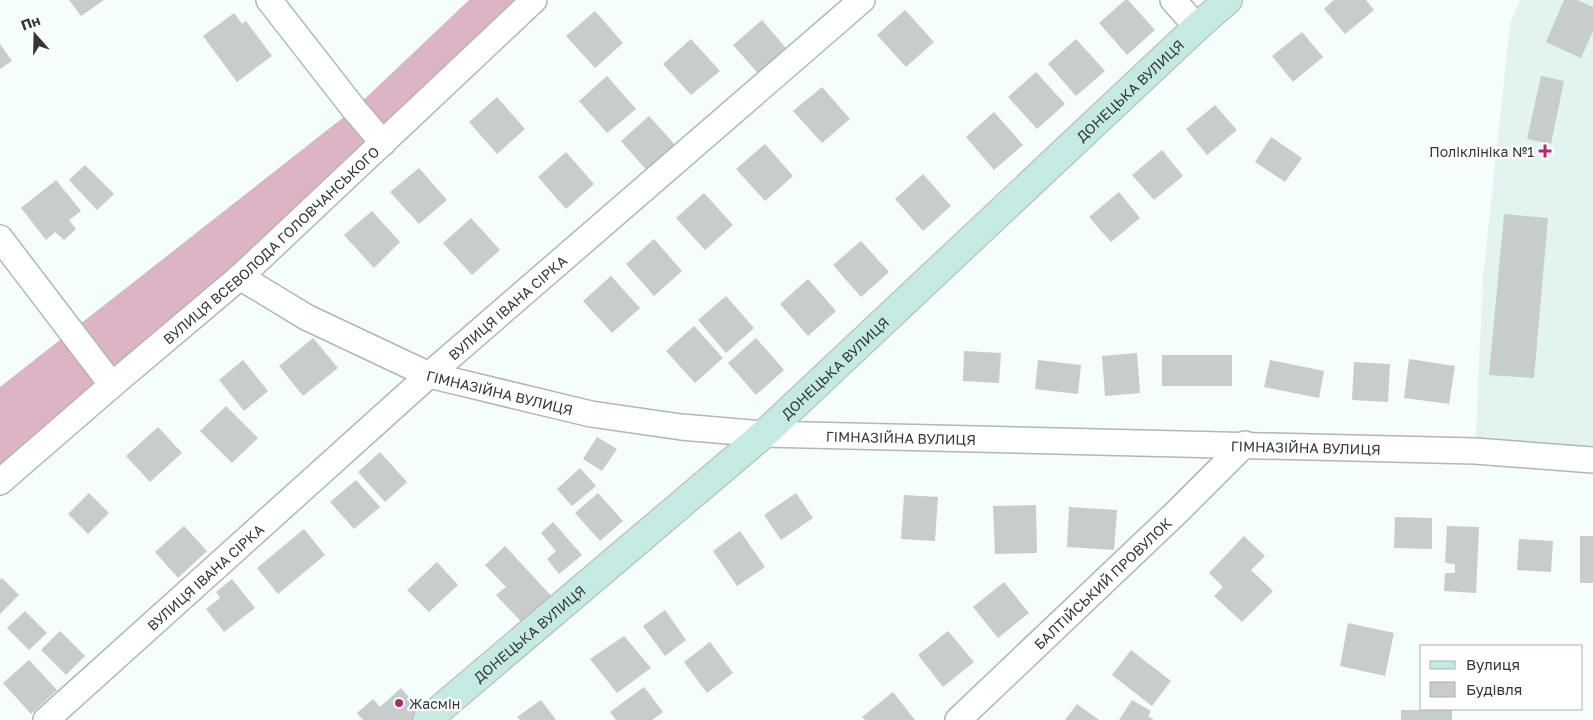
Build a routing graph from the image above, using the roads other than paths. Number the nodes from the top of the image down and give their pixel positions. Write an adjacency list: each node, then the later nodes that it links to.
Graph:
1 (269, 0): 7 (street)
2 (534, 0): 7 (street, ВУЛИЦЯ ВСЕВОЛОДА ГОЛОВЧАНСЬКОГО)
3 (862, 0): 10 (street, ВУЛИЦЯ ІВАНА СІРКА)
4 (1173, 0): 6 (street)
5 (1228, 0): 6 (street, ДОНЕЦЬКА ВУЛИЦЯ)
6 (1197, 27): 12 (street, ДОНЕЦЬКА ВУЛИЦЯ)
7 (383, 143): 9 (street, ВУЛИЦЯ ВСЕВОЛОДА ГОЛОВЧАНСЬКОГО)
8 (0, 238): 11 (street)
9 (240, 278): 10 (street, ГІМНАЗІЙНА ВУЛИЦЯ); 11 (street, ВУЛИЦЯ ВСЕВОЛОДА ГОЛОВЧАНСЬКОГО)
10 (429, 375): 12 (street, ГІМНАЗІЙНА ВУЛИЦЯ); 16 (street, ВУЛИЦЯ ІВАНА СІРКА)
11 (112, 385): 15 (street, ВУЛИЦЯ ВСЕВОЛОДА ГОЛОВЧАНСЬКОГО)
12 (764, 434): 13 (street, ГІМНАЗІЙНА ВУЛИЦЯ); 17 (street, ДОНЕЦЬКА ВУЛИЦЯ)
13 (1245, 444): 14 (street, ГІМНАЗІЙНА ВУЛИЦЯ); 18 (street, БАЛТІЙСЬКИЙ ПРОВУЛОК)
14 (1593, 460)
15 (0, 482)
16 (46, 720)
17 (427, 720)
18 (958, 720)

